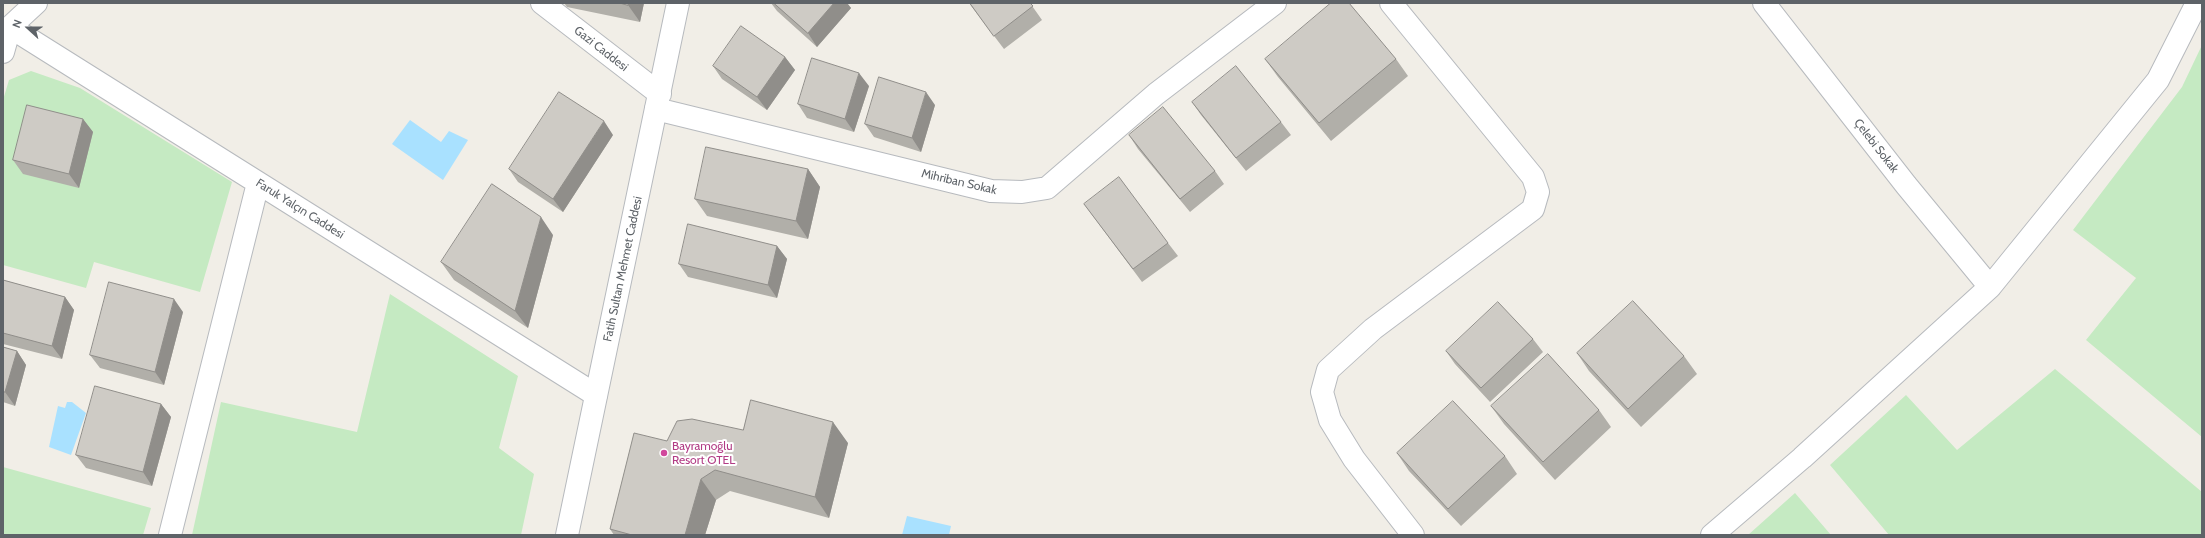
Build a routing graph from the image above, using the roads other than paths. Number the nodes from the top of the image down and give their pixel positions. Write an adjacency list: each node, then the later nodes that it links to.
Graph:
1 (36, 3): 8 (street)
2 (542, 3): 10 (street, Gazi Caddesi)
3 (678, 3): 10 (street, Fatih Sultan Mehmet Caddesi)
4 (1275, 3): 10 (street, Mihriban Sokak)
5 (1391, 3): 16 (street)
6 (1764, 3): 12 (street, Çelebi Sokak)
7 (2197, 3): 12 (street)
8 (6, 28): 9 (street); 11 (street, Faruk Yalçın Caddesi)
9 (3, 52)
10 (658, 102): 13 (street, Fatih Sultan Mehmet Caddesi)
11 (258, 183): 13 (street, Faruk Yalçın Caddesi); 14 (street)
12 (1990, 287): 17 (street)
13 (596, 395): 15 (street, Fatih Sultan Mehmet Caddesi)
14 (170, 535)
15 (567, 535)
16 (1413, 535)
17 (1712, 535)

